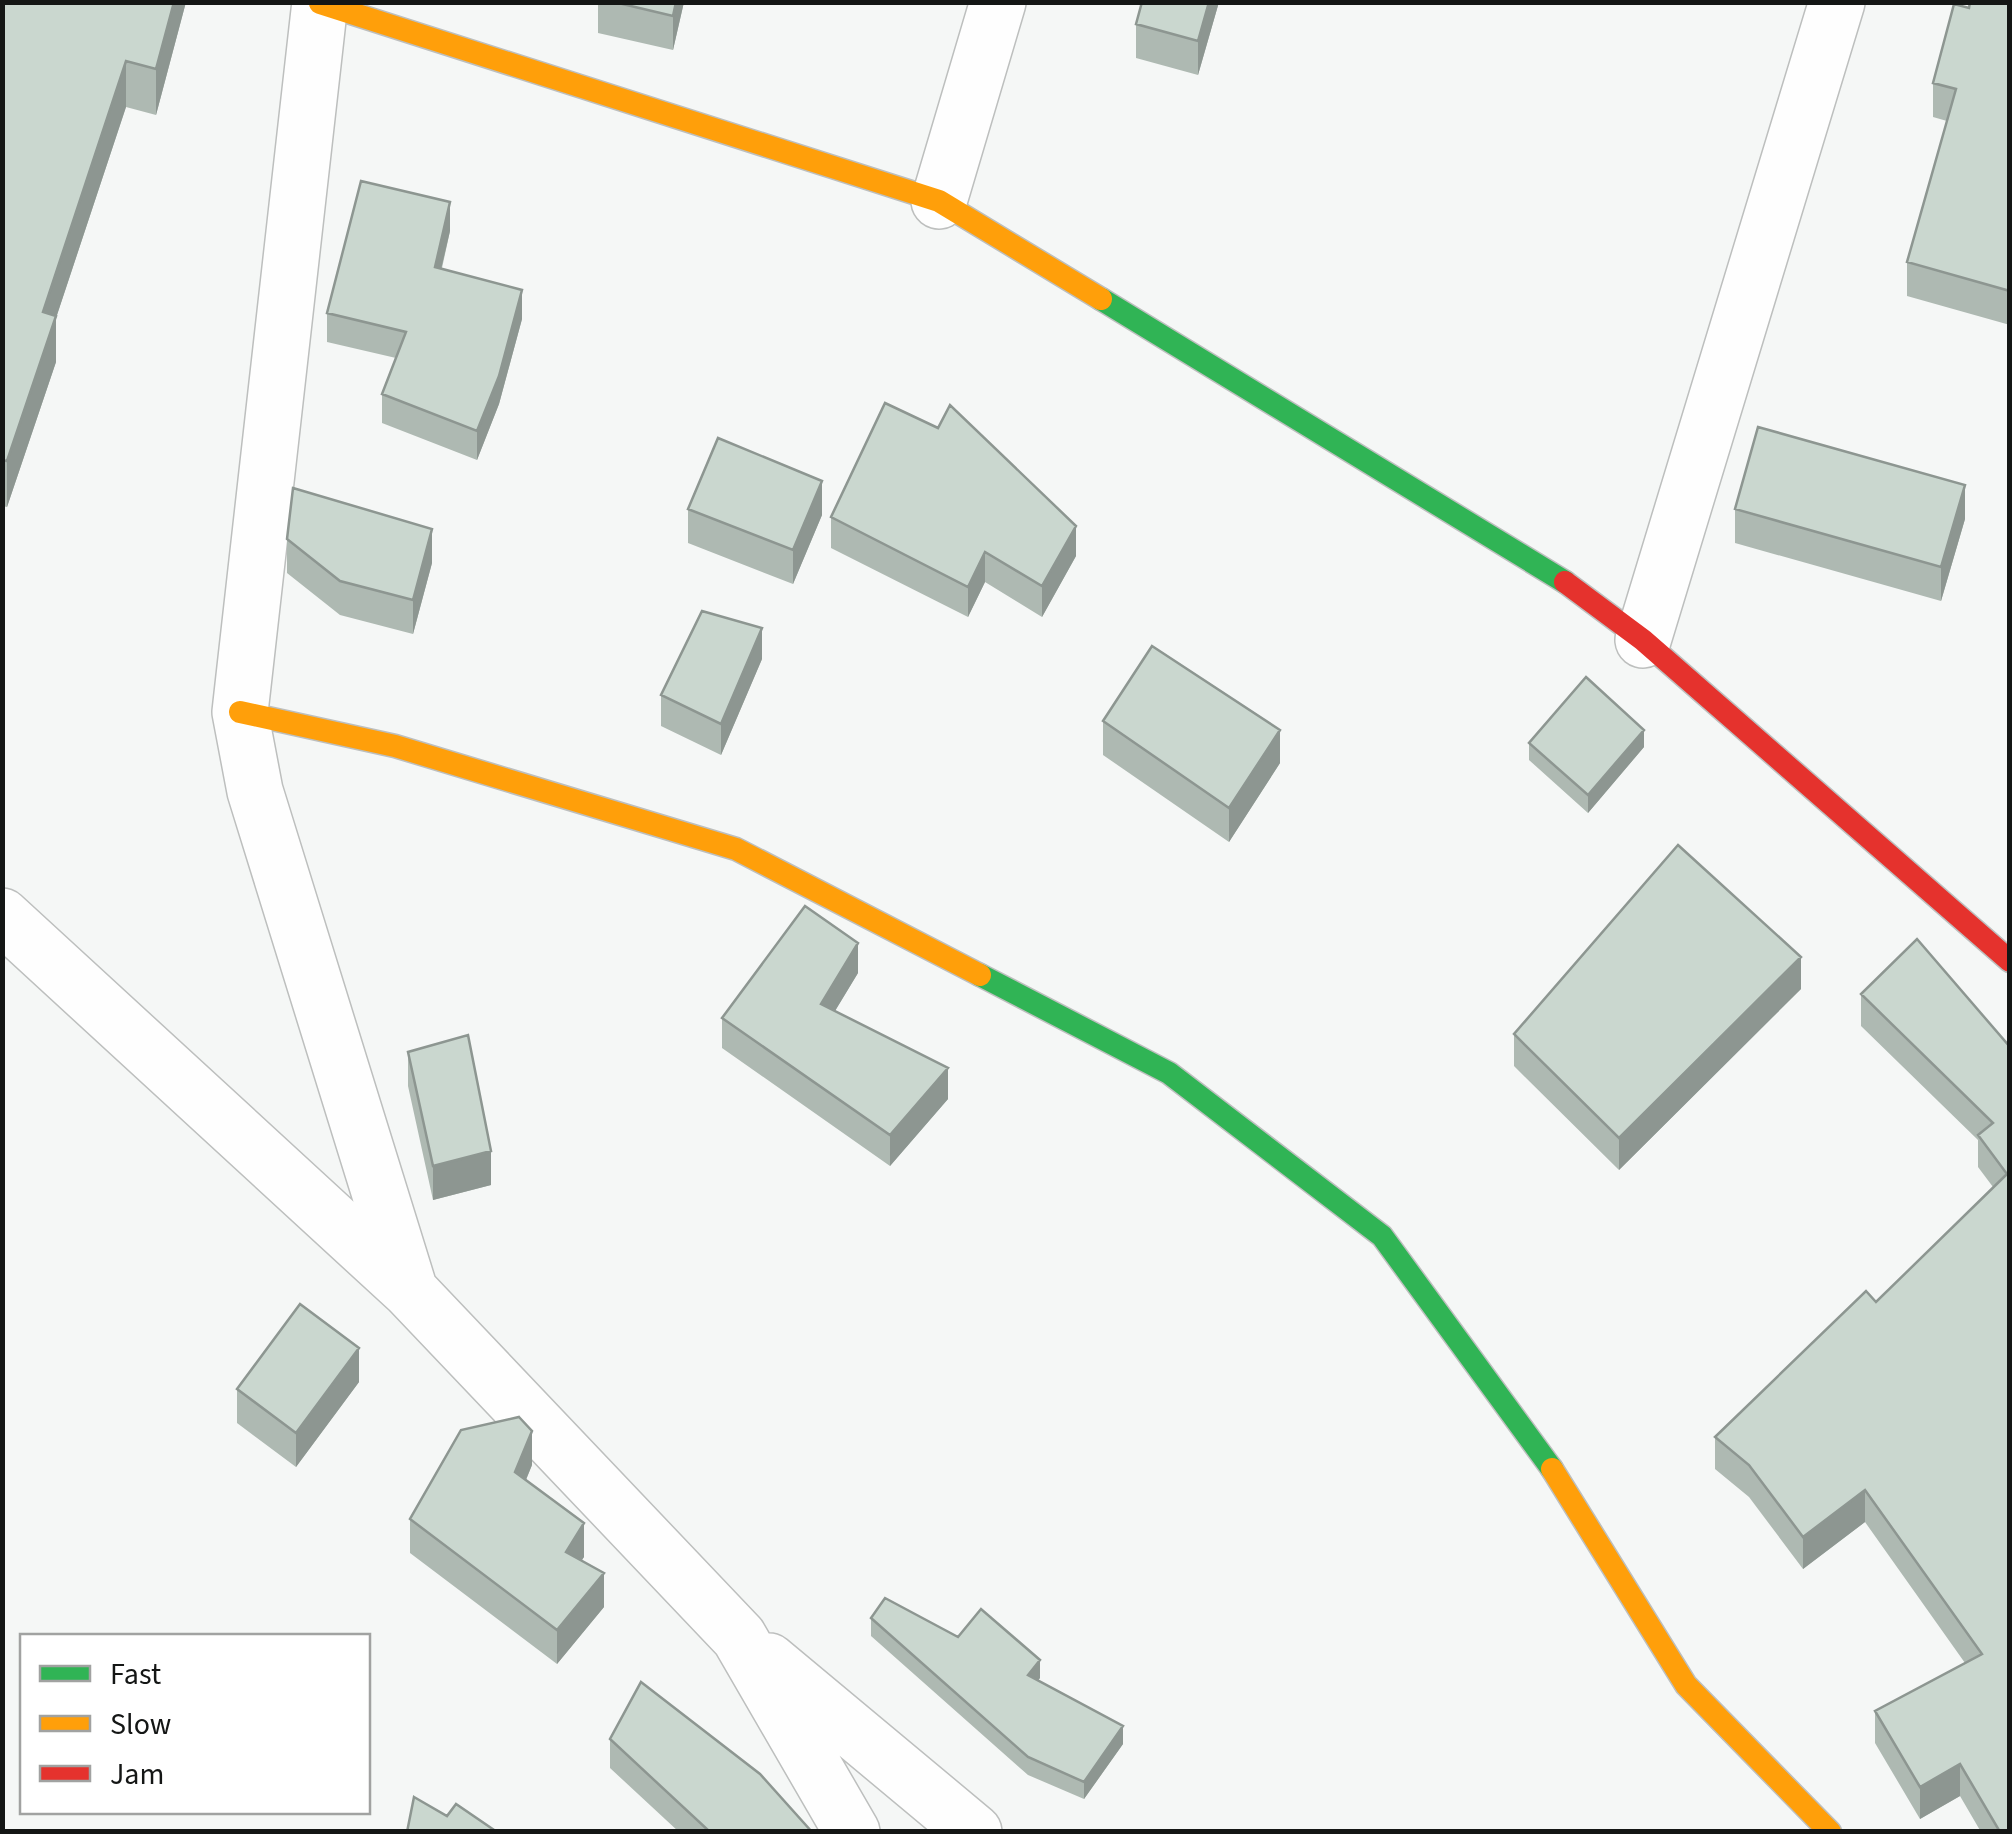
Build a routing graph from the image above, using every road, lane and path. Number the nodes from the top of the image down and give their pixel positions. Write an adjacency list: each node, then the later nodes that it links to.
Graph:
1 (998, 2): 4 (street)
2 (1837, 2): 5 (street)
3 (320, 3): 4 (street); 6 (street)
4 (939, 200): 5 (street)
5 (1643, 640): 8 (street)
6 (240, 712): 9 (street); 13 (street)
7 (2, 916): 9 (street)
8 (2010, 961)
9 (410, 1291): 10 (street)
10 (740, 1637): 11 (street); 12 (street)
11 (852, 1832)
12 (974, 1832)
13 (1830, 1832)

